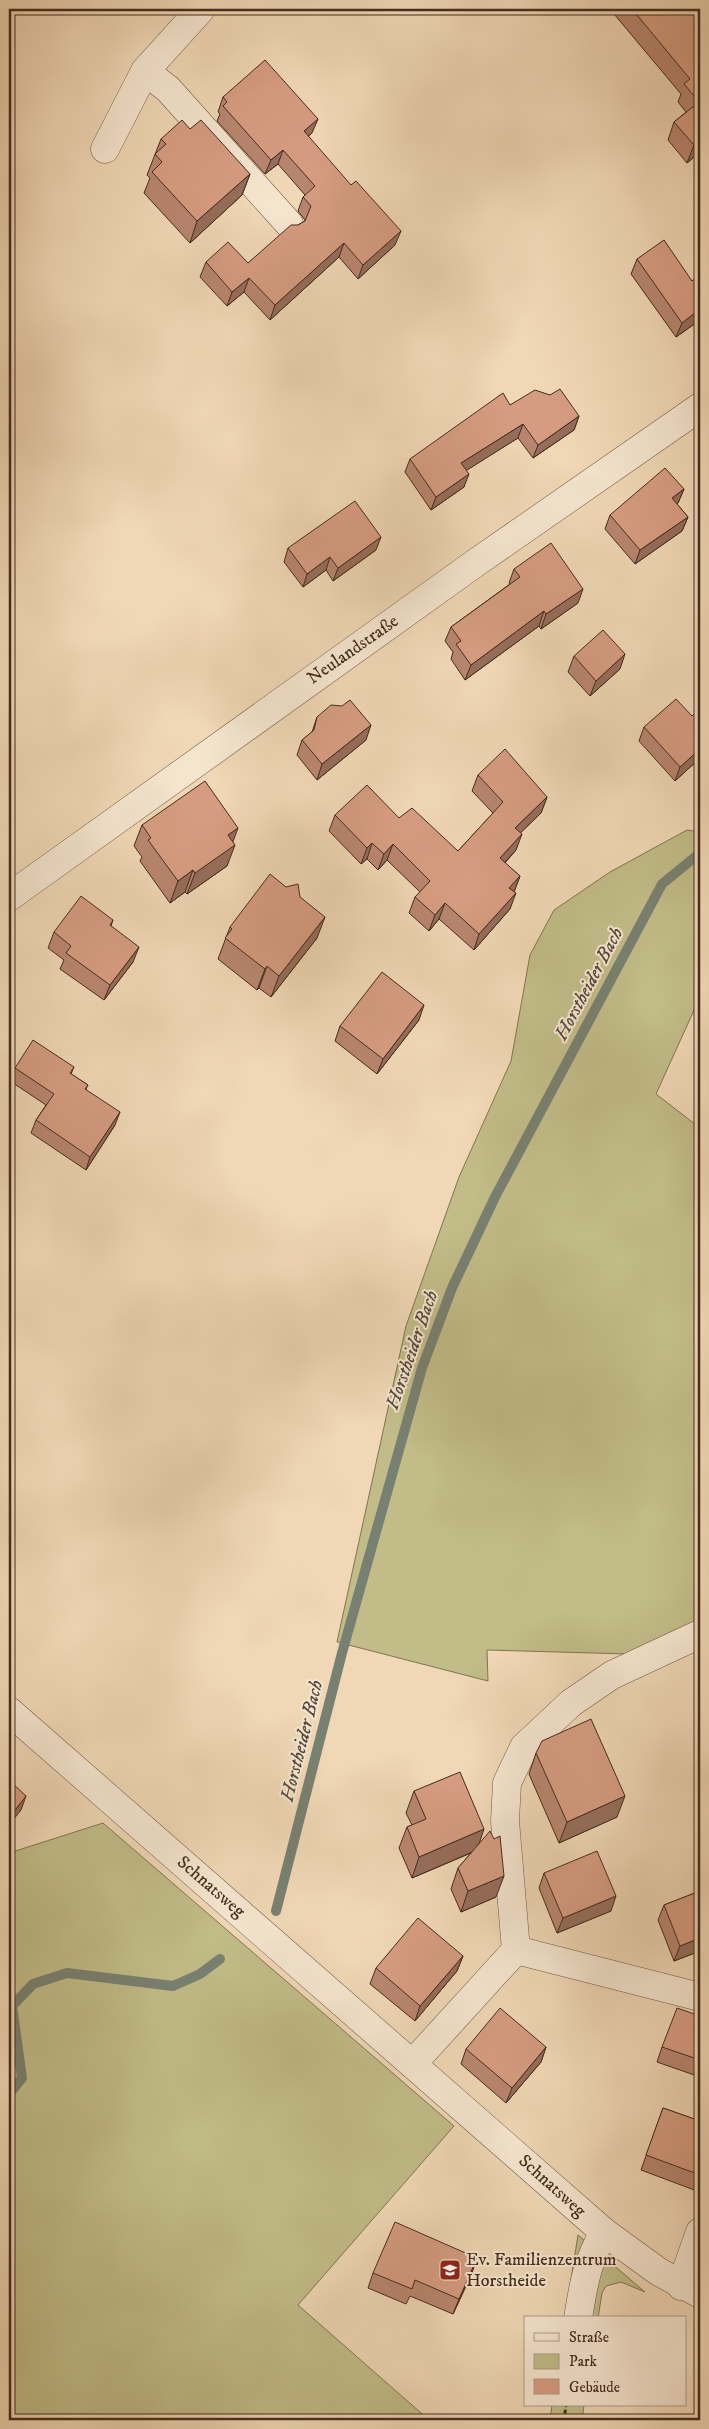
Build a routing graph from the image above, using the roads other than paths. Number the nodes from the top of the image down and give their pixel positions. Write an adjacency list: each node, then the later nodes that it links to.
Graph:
1 (201, 9): 2 (street)
2 (146, 71): 3 (street); 4 (street)
3 (105, 149)
4 (289, 224)
5 (700, 407): 6 (street, Neulandstraße)
6 (9, 897)
7 (700, 1634): 9 (street)
8 (9, 1711): 11 (street, Schnatsweg)
9 (516, 1950): 10 (street); 11 (street)
10 (700, 1997)
11 (413, 2064): 12 (street, Schnatsweg)
12 (604, 2232): 14 (street, Schnatsweg); 15 (street)
13 (700, 2232): 14 (street)
14 (691, 2290)
15 (578, 2316)

